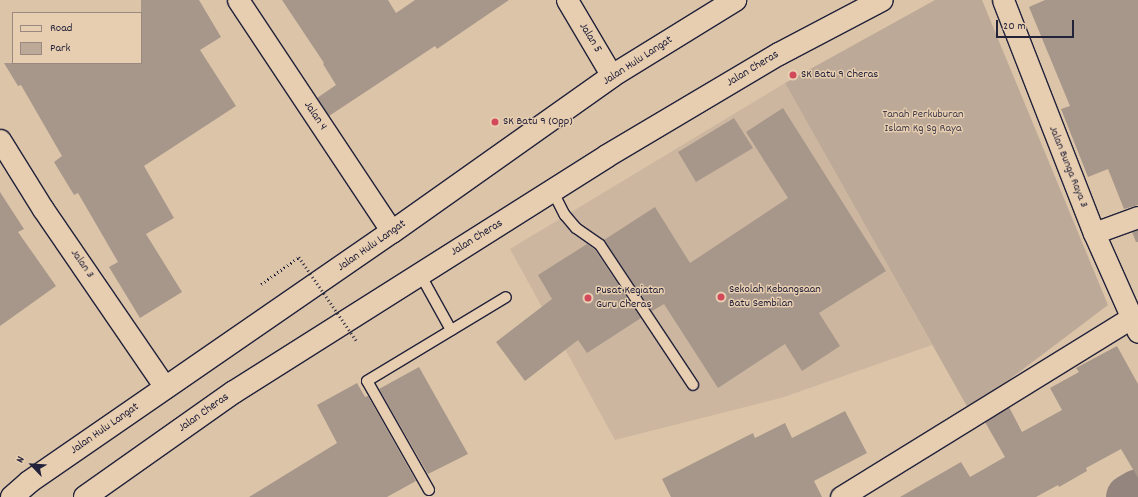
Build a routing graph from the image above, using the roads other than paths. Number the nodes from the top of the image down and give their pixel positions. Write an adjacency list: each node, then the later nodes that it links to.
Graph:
1 (238, 0): 10 (street, Jalan 4)
2 (567, 0): 6 (street, Jalan 5)
3 (735, 0): 6 (main road, Jalan Hulu Langat)
4 (882, 0): 8 (main road, Jalan Cheras)
5 (1002, 0): 11 (street, Jalan Bunga Raya 3)
6 (612, 76): 10 (main road, Jalan Hulu Langat)
7 (0, 140): 17 (street, Jalan 3)
8 (552, 190): 12 (main road, Jalan Cheras); 16 (lane)
9 (1138, 217): 11 (street)
10 (392, 232): 17 (main road, Jalan Hulu Langat)
11 (1094, 233): 14 (street, Jalan Bunga Raya 3)
12 (420, 274): 15 (lane); 20 (main road, Jalan Cheras)
13 (506, 297): 15 (lane)
14 (1135, 324): 21 (street)
15 (451, 330): 18 (lane)
16 (693, 385)
17 (165, 387): 19 (main road, Jalan Hulu Langat)
18 (429, 490)
19 (12, 497)
20 (85, 497)
21 (841, 497)

